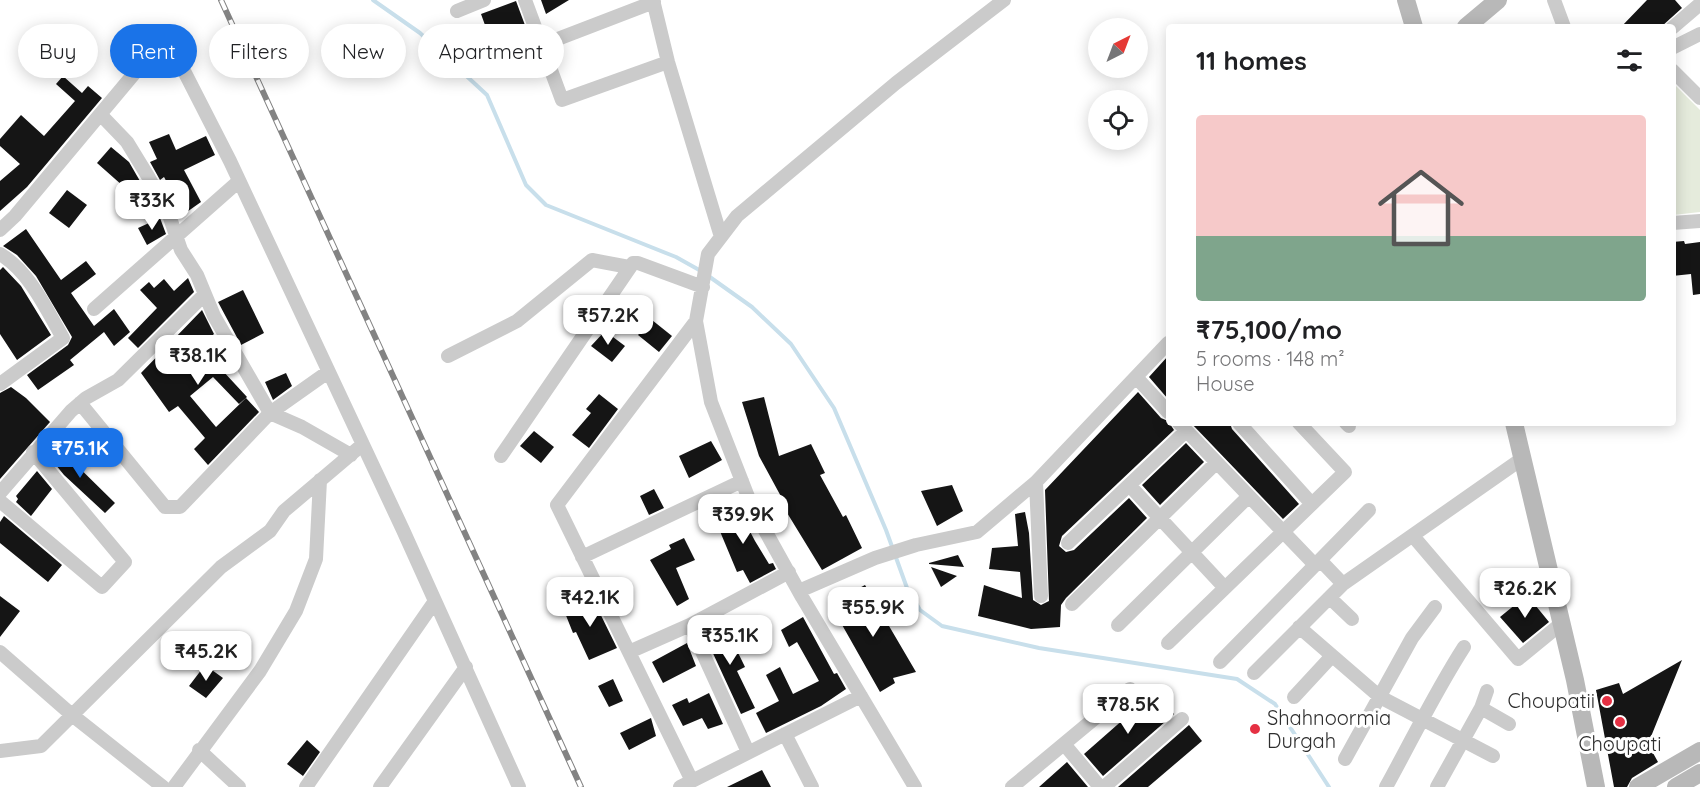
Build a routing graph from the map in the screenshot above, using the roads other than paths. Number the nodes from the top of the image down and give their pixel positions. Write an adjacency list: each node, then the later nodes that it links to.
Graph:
1 (484, 0): 9 (street)
2 (525, 0): 10 (street)
3 (1004, 0): 28 (street)
4 (1406, 0): 11 (street)
5 (1498, 0): 12 (street)
6 (1554, 0): 13 (street)
7 (653, 1): 16 (street); 18 (street)
8 (1700, 4): 14 (street)
9 (457, 11)
10 (534, 24)
11 (1413, 24)
12 (1470, 24)
13 (1563, 24)
14 (1676, 25)
15 (1700, 33): 17 (street)
16 (564, 36)
17 (1676, 46)
18 (668, 62): 20 (street); 28 (street)
19 (1676, 74): 21 (street)
20 (554, 78)
21 (1700, 98)
22 (101, 115): 23 (street); 26 (street); 27 (street)
23 (239, 181): 27 (street); 38 (street)
24 (1700, 221): 25 (street)
25 (1676, 223)
26 (0, 230)
27 (176, 236): 32 (street); 33 (street)
28 (721, 237): 31 (street)
29 (0, 254): 40 (street)
30 (629, 267): 31 (street); 36 (street); 51 (street)
31 (703, 285): 34 (street)
32 (205, 294): 41 (street); 43 (street)
33 (94, 309)
34 (696, 321): 55 (street); 68 (street)
35 (1166, 345): 39 (street)
36 (448, 356)
37 (0, 363): 40 (street)
38 (328, 372): 43 (street); 48 (street)
39 (1136, 377): 42 (street); 56 (street)
40 (5, 379)
41 (80, 403): 43 (street); 49 (street)
42 (1166, 410)
43 (270, 413): 50 (street)
44 (1242, 426): 61 (street)
45 (1302, 426): 61 (street)
46 (1516, 426): 52 (street)
47 (1183, 427): 53 (street); 57 (street)
48 (362, 445): 50 (street); 76 (street)
49 (33, 452): 58 (street); 60 (street)
50 (351, 455): 54 (street)
51 (501, 456)
52 (1523, 458): 65 (street); 80 (street)
53 (1216, 463): 59 (street); 63 (street)
54 (320, 480): 98 (street); 105 (street)
55 (742, 481): 68 (street); 70 (street)
56 (1036, 482): 73 (street); 74 (street)
57 (1130, 486): 63 (street); 66 (street)
58 (0, 493)
59 (1248, 497): 64 (street); 67 (street)
60 (0, 501)
61 (1311, 503): 64 (street)
62 (1369, 510): 69 (street)
63 (1159, 517): 67 (street); 77 (street)
64 (1282, 533): 69 (street); 72 (street)
65 (1413, 536): 71 (street); 80 (street)
66 (1068, 543)
67 (1191, 552): 72 (street); 82 (street)
68 (582, 557): 87 (street)
69 (1318, 563): 71 (street); 89 (street)
70 (789, 572): 73 (street); 81 (street)
71 (1343, 585): 75 (street)
72 (1225, 588): 84 (street)
73 (799, 591): 94 (street)
74 (1041, 596)
75 (1330, 598): 79 (street); 83 (street)
76 (435, 601): 90 (street); 117 (street)
77 (1072, 604)
78 (1436, 607): 96 (street)
79 (1352, 618)
80 (1562, 622): 125 (street)
81 (690, 625): 87 (street); 107 (street)
82 (1118, 625)
83 (1299, 627): 88 (street); 91 (street)
84 (1168, 643)
85 (1464, 647): 100 (street)
86 (0, 652): 98 (street)
87 (629, 652): 112 (street)
88 (1331, 657): 95 (street); 96 (street)
89 (1220, 662)
90 (466, 667): 118 (street); 119 (street)
91 (1254, 673)
92 (1130, 689): 104 (street)
93 (1487, 691): 97 (street)
94 (861, 696): 102 (street); 121 (street)
95 (1294, 697)
96 (1380, 697): 100 (street); 110 (street)
97 (1481, 708): 101 (street); 103 (street)
98 (72, 715): 106 (street); 114 (street)
99 (1182, 719): 123 (street)
100 (1424, 720): 103 (street); 124 (street)
101 (1509, 724)
102 (785, 734): 107 (street); 120 (street)
103 (1462, 742): 109 (street); 113 (street)
104 (1064, 744): 122 (street); 123 (street)
105 (199, 750): 115 (street); 116 (street)
106 (0, 751)
107 (748, 752): 112 (street)
108 (1700, 752): 126 (street)
109 (1493, 756)
110 (1345, 759)
111 (1700, 773): 127 (street)
112 (686, 784)
113 (1444, 784)
114 (163, 787)
115 (174, 787)
116 (239, 787)
117 (306, 787)
118 (380, 787)
119 (519, 787)
120 (812, 787)
121 (915, 787)
122 (1012, 787)
123 (1102, 787)
124 (1386, 787)
125 (1596, 787)
126 (1638, 787)
127 (1676, 787)

